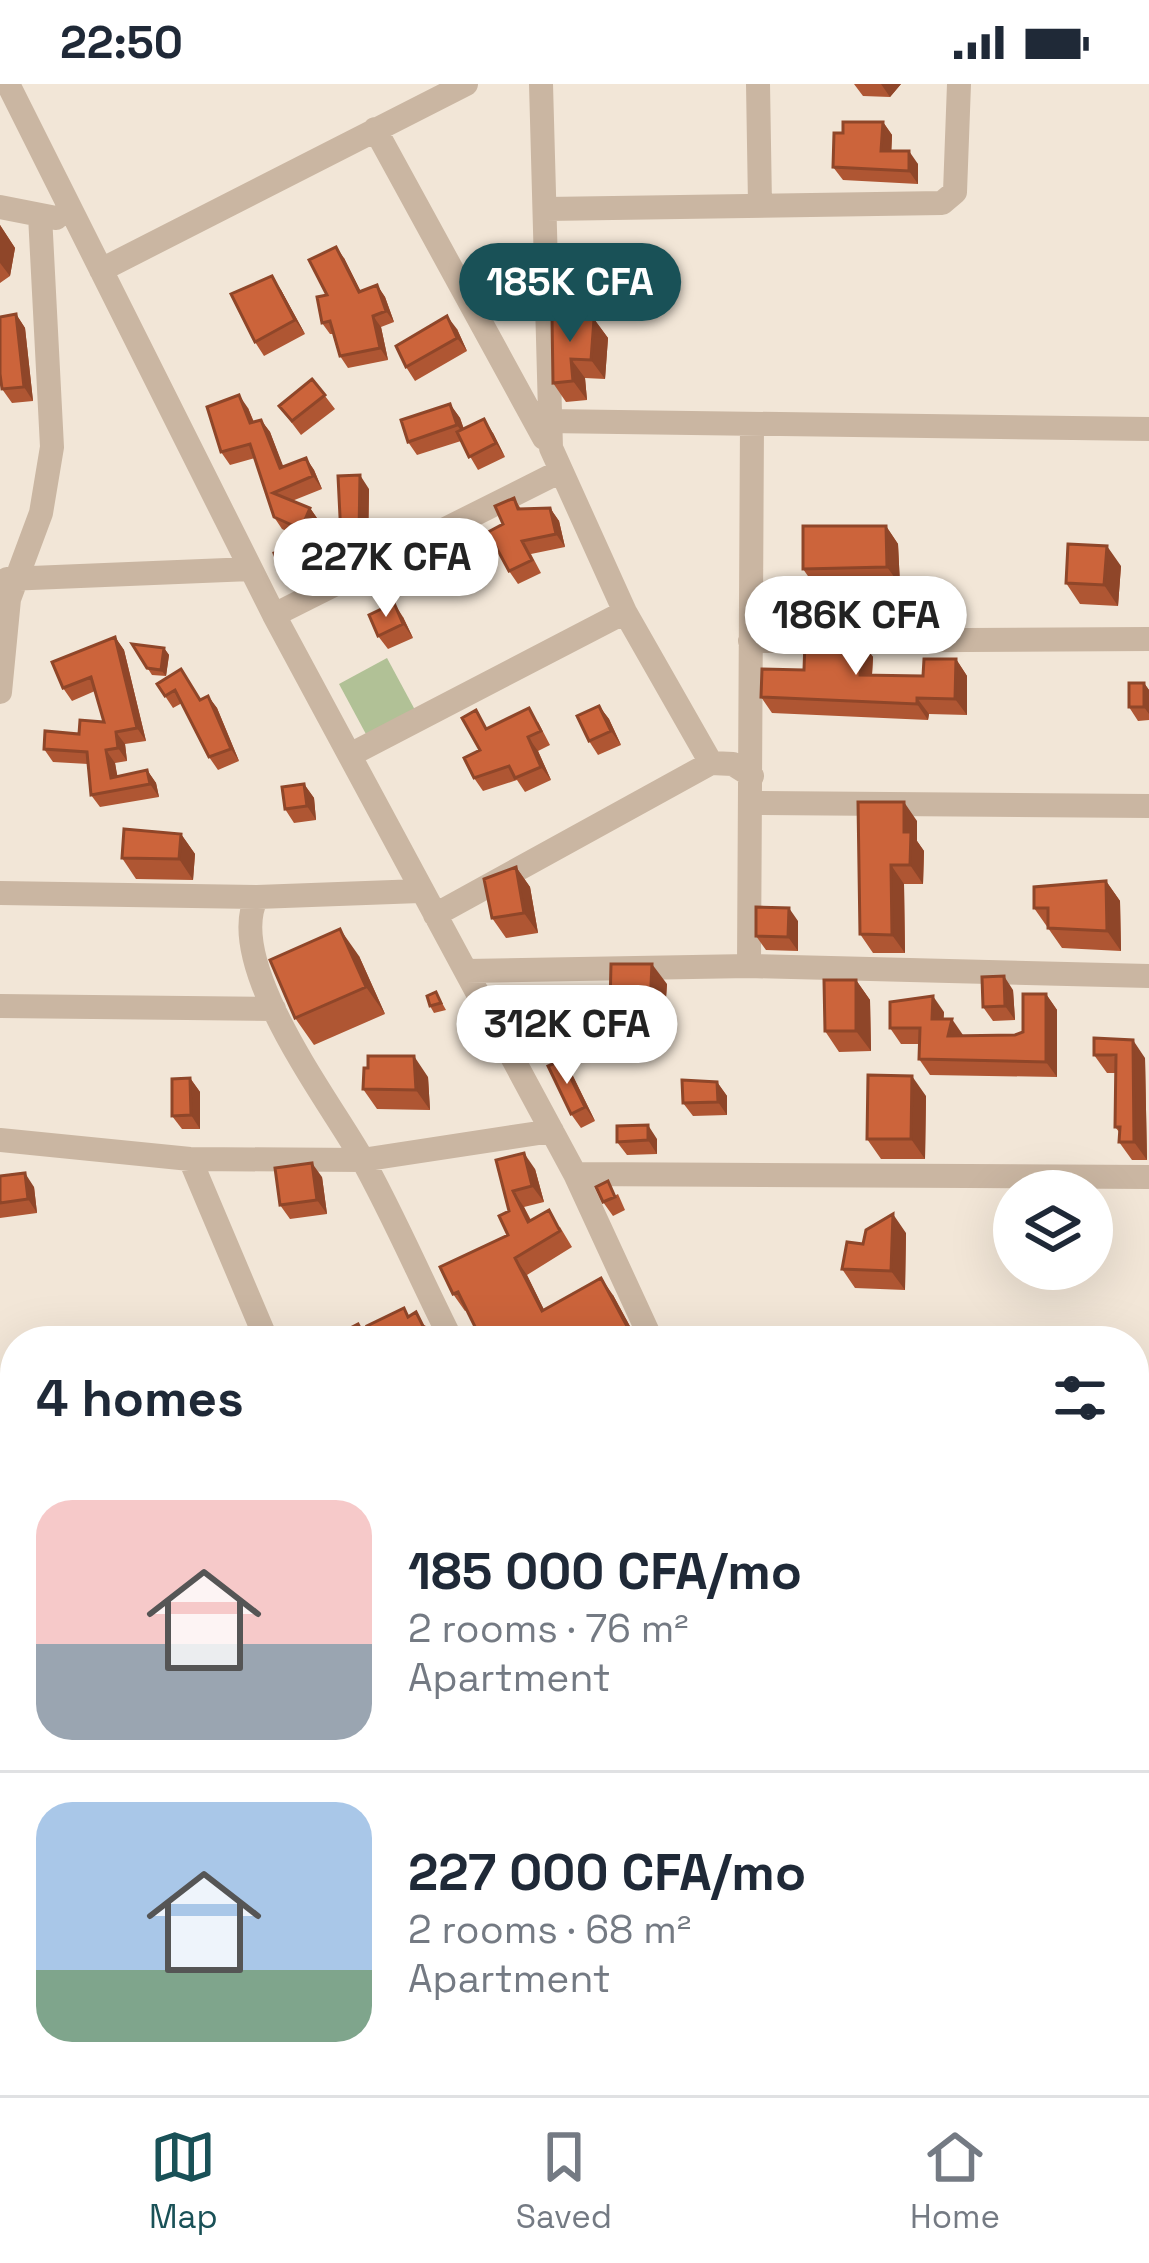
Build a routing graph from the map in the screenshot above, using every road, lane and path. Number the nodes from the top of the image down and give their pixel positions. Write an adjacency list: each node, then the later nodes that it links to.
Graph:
1 (8, 84): 11 (street)
2 (466, 84): 6 (street)
3 (541, 84): 9 (street)
4 (758, 84): 7 (street)
5 (959, 84): 7 (street)
6 (375, 130): 12 (street); 16 (street)
7 (760, 204): 9 (street)
8 (0, 206): 10 (street)
9 (546, 209): 13 (street)
10 (40, 215): 11 (street); 18 (street)
11 (76, 222): 12 (street)
12 (101, 270): 17 (street)
13 (546, 421): 14 (street); 16 (street)
14 (752, 424): 15 (street); 22 (street)
15 (1149, 428)
16 (555, 460): 19 (street); 20 (street)
17 (250, 569): 18 (street); 20 (street)
18 (8, 579): 23 (street)
19 (625, 612): 24 (street); 25 (street)
20 (274, 615): 24 (street)
21 (1149, 639): 22 (street)
22 (750, 641): 26 (street)
23 (0, 692)
24 (350, 755): 29 (street)
25 (711, 764): 26 (street); 32 (street)
26 (752, 776): 27 (street)
27 (752, 802): 28 (street); 33 (street)
28 (1149, 806)
29 (420, 891): 31 (street); 32 (street)
30 (0, 893): 31 (street)
31 (257, 896): 37 (street)
32 (435, 915): 34 (street)
33 (749, 966): 34 (street); 35 (street)
34 (466, 971): 38 (street)
35 (1149, 976)
36 (0, 1006): 37 (street)
37 (274, 1009): 41 (street)
38 (552, 1131): 41 (street); 42 (street)
39 (0, 1140): 40 (street)
40 (190, 1159): 41 (street); 44 (street)
41 (362, 1160): 45 (street)
42 (575, 1174): 43 (street); 46 (street)
43 (1149, 1177)
44 (261, 1326)
45 (445, 1326)
46 (645, 1326)

